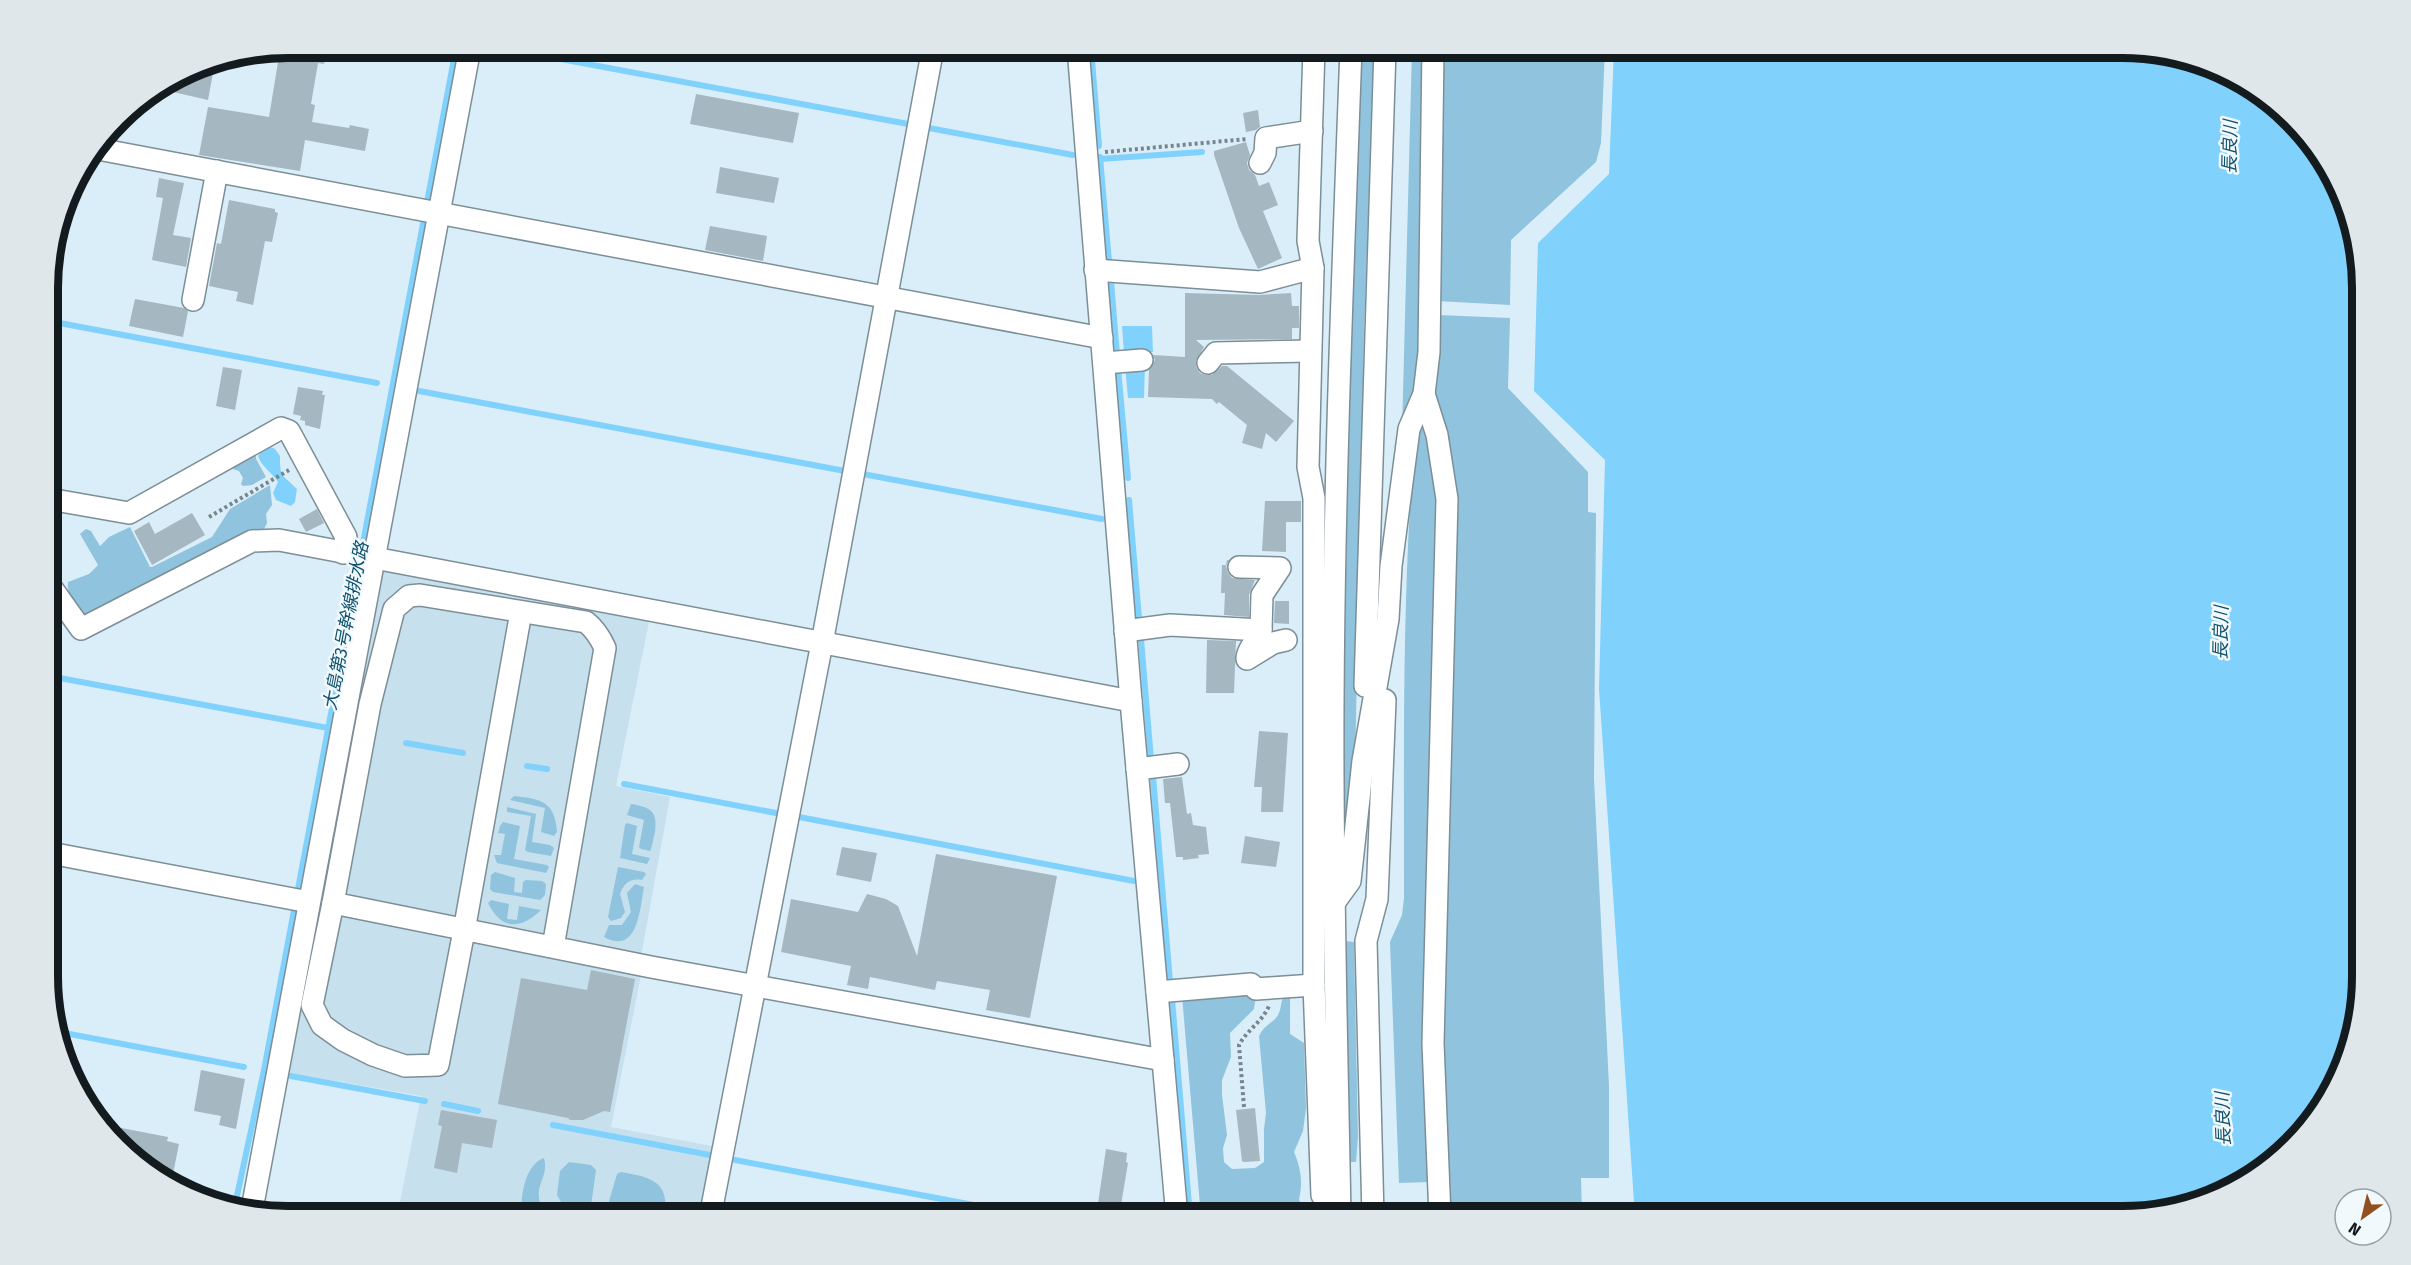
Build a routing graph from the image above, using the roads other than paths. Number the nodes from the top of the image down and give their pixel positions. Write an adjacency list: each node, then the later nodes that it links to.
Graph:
1 (467, 58): 12 (street)
2 (931, 58): 15 (street)
3 (1079, 58): 14 (street)
4 (1314, 58): 8 (street)
5 (1351, 58): 40 (street)
6 (1385, 58): 34 (street)
7 (1433, 58): 22 (street)
8 (1312, 131): 10 (street); 13 (street)
9 (104, 150): 11 (street)
10 (1260, 163)
11 (217, 171): 12 (street); 16 (street)
12 (429, 211): 15 (street); 24 (street)
13 (1312, 268): 14 (street); 18 (street)
14 (1095, 270): 17 (street)
15 (886, 299): 17 (street); 32 (street)
16 (193, 300)
17 (1102, 338): 20 (street)
18 (1310, 351): 21 (street); 43 (street)
19 (1142, 360): 20 (street)
20 (1104, 363): 30 (street)
21 (1208, 363)
22 (1424, 394): 28 (street); 53 (street)
23 (58, 501): 24 (street)
24 (359, 556): 26 (street); 32 (street); 38 (street)
25 (1239, 567): 29 (street)
26 (58, 597)
27 (521, 612): 39 (street); 41 (street); 42 (street)
28 (1388, 619): 34 (street); 52 (street)
29 (1261, 630): 30 (street); 31 (street)
30 (1125, 631): 33 (street)
31 (1286, 640)
32 (822, 643): 33 (street); 44 (street)
33 (1131, 701): 36 (street)
34 (1363, 760): 40 (street)
35 (1178, 764): 36 (street)
36 (1137, 769): 45 (street)
37 (58, 855): 38 (street)
38 (300, 900): 47 (street)
39 (333, 903): 41 (street); 41 (street)
40 (1334, 903): 51 (street)
41 (464, 930): 42 (street)
42 (553, 947): 44 (street)
43 (1314, 985): 45 (street); 50 (street)
44 (755, 986): 46 (street); 48 (street)
45 (1157, 992): 46 (street)
46 (1163, 1060): 49 (street)
47 (253, 1204)
48 (712, 1206)
49 (1176, 1206)
50 (1328, 1206)
51 (1340, 1206)
52 (1374, 1206)
53 (1440, 1206)

